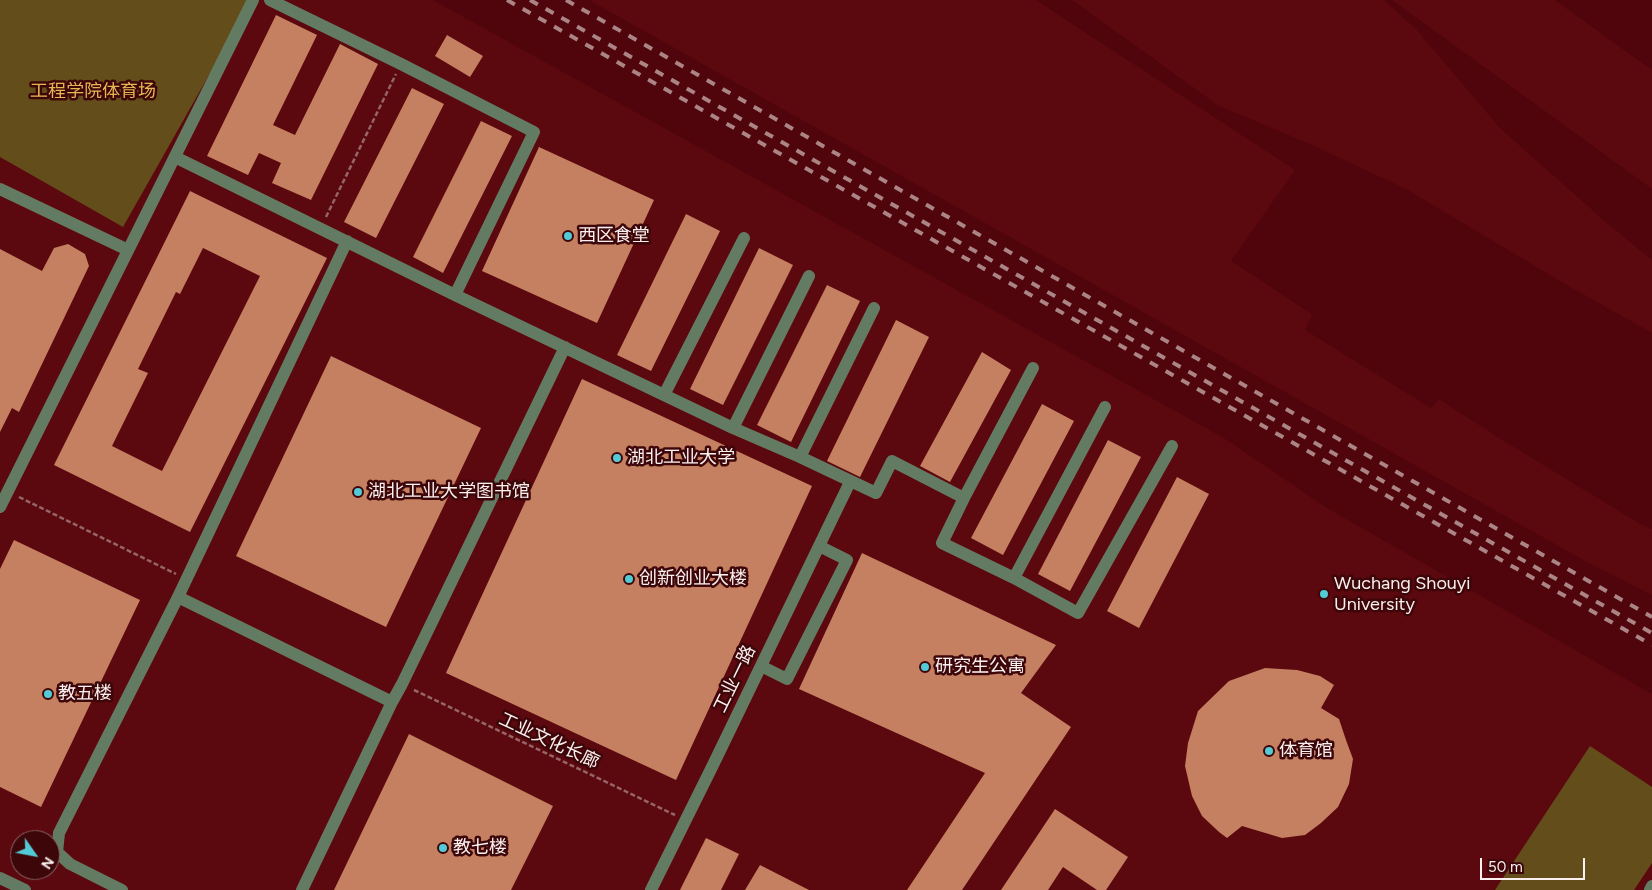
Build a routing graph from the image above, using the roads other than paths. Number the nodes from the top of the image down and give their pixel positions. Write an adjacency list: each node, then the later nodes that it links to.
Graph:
1 (253, 0): 3 (street)
2 (270, 0): 9 (street)
3 (175, 156): 6 (street); 7 (street)
4 (0, 189): 7 (street)
5 (744, 238): 13 (street)
6 (347, 241): 9 (street); 23 (street)
7 (128, 250): 20 (street)
8 (809, 276): 15 (street)
9 (455, 295): 11 (street)
10 (874, 308): 17 (street)
11 (565, 347): 13 (street); 25 (street)
12 (1033, 368): 19 (street)
13 (664, 395): 15 (street)
14 (1105, 407): 22 (street)
15 (733, 428): 17 (street)
16 (1172, 446): 22 (street)
17 (800, 457): 18 (street)
18 (850, 482): 19 (street); 21 (street, 工业一路)
19 (964, 498): 22 (street)
20 (0, 507)
21 (819, 546): 24 (street, 工业一路); 24 (street)
22 (1014, 578)
23 (178, 596): 25 (street); 29 (street)
24 (761, 666): 31 (street, 工业一路)
25 (392, 702): 30 (street)
26 (0, 878): 28 (street)
27 (1652, 886): 32 (street)
28 (25, 890)
29 (122, 890)
30 (302, 890)
31 (651, 890)
32 (1650, 890)

